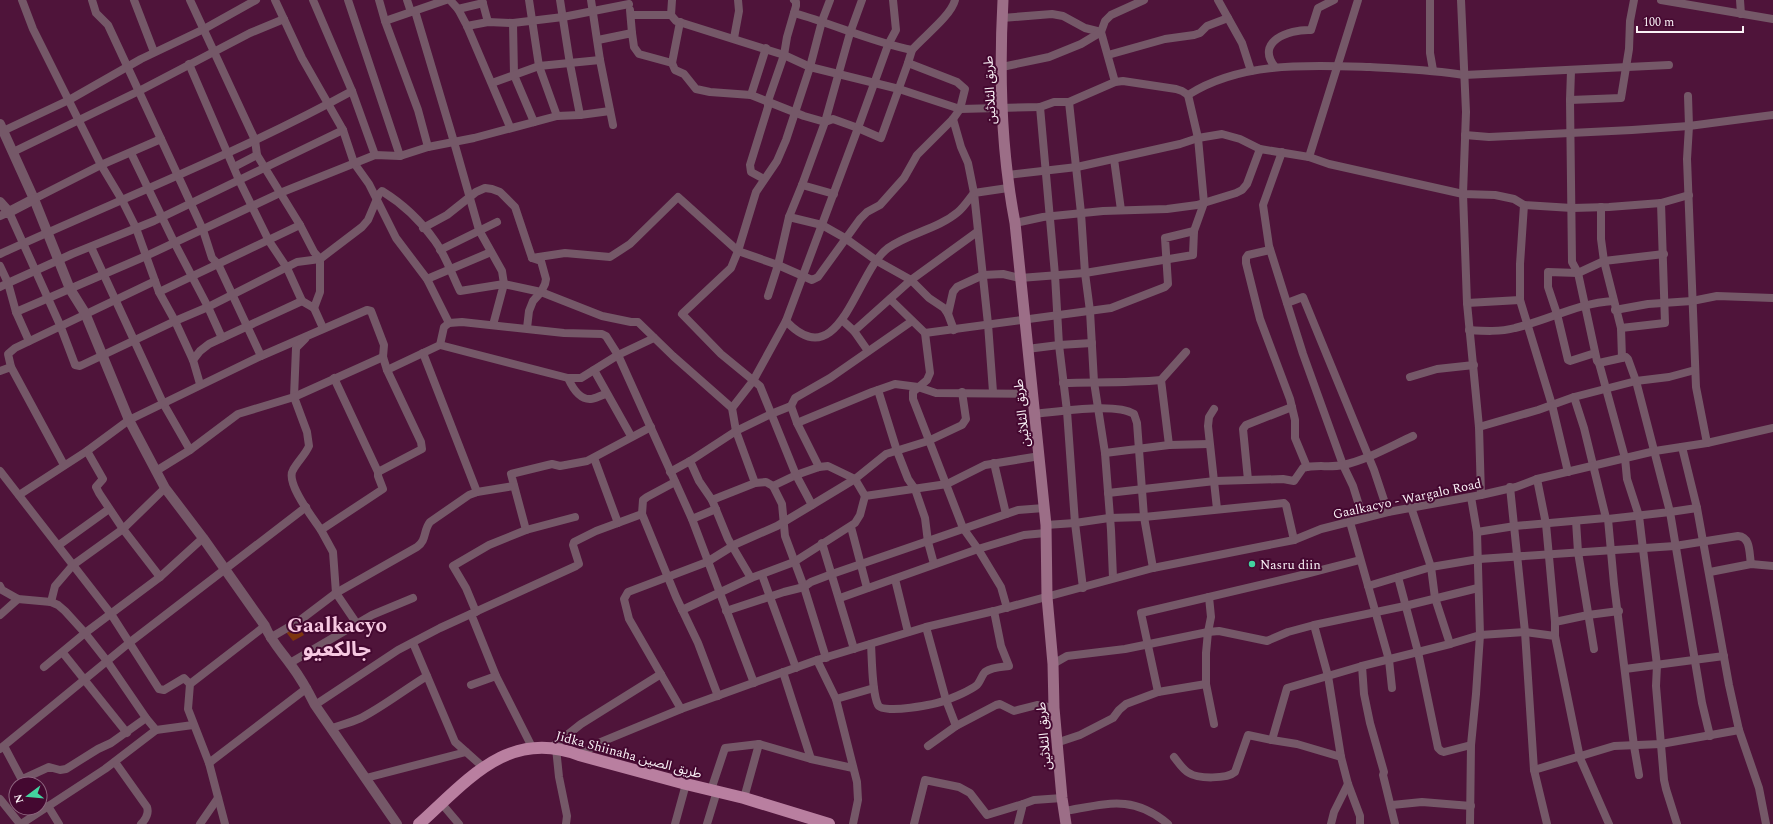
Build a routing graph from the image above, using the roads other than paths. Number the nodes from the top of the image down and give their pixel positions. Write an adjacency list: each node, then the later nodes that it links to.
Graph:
1 (22, 0): 95 (street)
2 (92, 0): 73 (street)
3 (134, 0): 64 (street)
4 (190, 0): 54 (street)
5 (256, 0): 54 (street)
6 (275, 0): 45 (street)
7 (313, 0): 91 (street)
8 (348, 0): 132 (street)
9 (379, 0): 48 (street)
10 (407, 0): 37 (street)
11 (446, 0): 37 (street)
12 (450, 0): 35 (street)
13 (529, 0): 47 (street)
14 (560, 0): 42 (street)
15 (591, 0): 36 (street)
16 (672, 0): 41 (street)
17 (738, 0): 58 (street)
18 (794, 0): 38 (street)
19 (830, 0): 49 (street)
20 (862, 0): 57 (street)
21 (893, 0): 60 (street)
22 (955, 0): 62 (street)
23 (1003, 0): 43 (main road, طريق الثلاثين)
24 (1144, 0): 55 (street)
25 (1218, 0): 44 (street)
26 (1358, 0): 75 (street)
27 (1430, 0): 81 (street)
28 (1461, 0): 83 (street)
29 (1634, 0): 79 (street)
30 (1661, 0): 39 (street)
31 (1740, 0): 39 (street)
32 (1329, 1): 78 (street)
33 (483, 2): 35 (street); 50 (street)
34 (628, 2): 36 (street); 40 (street)
35 (458, 9): 53 (street)
36 (592, 11): 42 (street); 59 (street)
37 (413, 12): 48 (street); 123 (street)
38 (794, 13): 49 (street); 65 (street)
39 (1741, 14): 46 (street)
40 (631, 15): 41 (street); 56 (street)
41 (671, 15): 51 (street)
42 (563, 16): 47 (street); 71 (street)
43 (1002, 18): 55 (street); 77 (main road, طريق الثلاثين)
44 (1228, 18): 66 (street); 80 (street)
45 (284, 19): 63 (street); 99 (street)
46 (1773, 19)
47 (533, 20): 52 (street); 74 (street)
48 (385, 21): 124 (street)
49 (822, 21): 57 (street); 76 (street)
50 (488, 22): 52 (street); 53 (street)
51 (680, 22): 58 (street); 68 (street)
52 (513, 23): 84 (street)
53 (467, 26): 87 (street)
54 (204, 29): 63 (street); 64 (street)
55 (1101, 32): 66 (street); 77 (street)
56 (632, 33): 59 (street); 68 (street)
57 (850, 33): 60 (street); 85 (street)
58 (734, 38): 61 (street)
59 (598, 40): 67 (street)
60 (888, 45): 62 (street); 88 (street)
61 (766, 48): 65 (street); 92 (street)
62 (912, 50): 69 (street)
63 (213, 51): 70 (street); 122 (street)
64 (154, 52): 73 (street)
65 (784, 55): 76 (street); 97 (street)
66 (1108, 55): 86 (street)
67 (600, 60): 71 (street); 103 (street)
68 (672, 63): 92 (street)
69 (908, 63): 89 (street); 101 (street)
70 (189, 64): 90 (street); 129 (street)
71 (570, 64): 74 (street); 105 (street)
72 (1669, 65): 79 (street)
73 (128, 66): 90 (street); 95 (street)
74 (539, 66): 84 (street); 107 (street)
75 (1338, 66): 78 (street); 81 (street); 133 (street)
76 (810, 67): 85 (street); 104 (street)
77 (1002, 67): 102 (main road, طريق الثلاثين)
78 (1275, 67): 80 (street)
79 (1626, 67): 82 (street); 96 (street)
80 (1251, 70): 93 (street)
81 (1433, 70): 83 (street)
82 (1571, 71): 83 (street); 96 (street)
83 (1464, 74): 119 (street)
84 (514, 75): 87 (street); 110 (street)
85 (839, 75): 88 (street); 111 (street)
86 (1115, 82): 93 (street); 98 (street)
87 (492, 83): 115 (street)
88 (875, 83): 89 (street); 116 (street)
89 (899, 89): 101 (street); 116 (street)
90 (139, 91): 109 (street); 121 (street)
91 (352, 91): 99 (street); 130 (street)
92 (751, 95): 97 (street)
93 (1188, 95): 120 (street)
94 (1688, 96): 113 (street)
95 (69, 100): 109 (street); 114 (street)
96 (1570, 100): 118 (street)
97 (768, 101): 104 (street); 143 (street)
98 (1069, 102): 100 (street); 138 (street)
99 (327, 104): 117 (street); 122 (street)
100 (1040, 107): 102 (street); 140 (street)
101 (960, 109): 102 (street); 108 (street)
102 (1003, 109): 142 (main road, طريق الثلاثين)
103 (610, 111): 105 (street); 112 (street)
104 (796, 112): 111 (street); 143 (street)
105 (580, 115): 107 (street)
106 (1773, 115): 113 (street)
107 (558, 116): 110 (street)
108 (953, 120): 149 (street); 182 (street)
109 (79, 121): 126 (street); 136 (street)
110 (534, 122): 115 (street)
111 (825, 122): 116 (street); 145 (street)
112 (613, 125)
113 (1689, 126): 118 (street); 152 (street)
114 (2, 127): 126 (street)
115 (510, 127): 123 (street)
116 (858, 128): 150 (street)
117 (343, 130): 135 (street); 139 (street)
118 (1570, 133): 119 (street); 164 (street)
119 (1465, 135): 151 (street)
120 (1198, 138): 125 (street); 134 (street); 158 (street)
121 (161, 139): 128 (street); 141 (street)
122 (255, 140): 129 (street); 131 (street)
123 (454, 142): 124 (street); 153 (street)
124 (428, 147): 132 (street)
125 (1260, 148): 127 (street); 158 (street)
126 (13, 152): 154 (street)
127 (1282, 152): 133 (street); 188 (street)
128 (131, 153): 136 (street); 146 (street)
129 (228, 153): 137 (street); 141 (street)
130 (375, 155): 132 (street); 135 (street)
131 (257, 156): 137 (street); 139 (street)
132 (400, 156)
133 (1309, 158): 151 (street)
134 (1114, 159): 138 (street); 165 (street)
135 (354, 163): 148 (street); 156 (street)
136 (101, 165): 154 (street); 155 (street)
137 (234, 167): 144 (street)
138 (1077, 167): 140 (street); 166 (street)
139 (264, 168): 144 (street); 148 (street)
140 (1046, 170): 142 (street); 168 (street)
141 (178, 175): 146 (street); 159 (street)
142 (1008, 175): 147 (main road, طريق الثلاثين)
143 (764, 179): 189 (street)
144 (239, 180): 159 (street); 162 (street)
145 (802, 185): 150 (street); 170 (street)
146 (148, 188): 155 (street); 169 (street)
147 (1008, 188): 149 (street); 172 (main road, طريق الثلاثين)
148 (280, 193): 162 (street); 173 (street)
149 (974, 193): 180 (street); 198 (street)
150 (834, 194): 174 (street)
151 (1463, 194): 161 (street); 235 (street)
152 (1688, 195): 160 (street); 232 (street)
153 (470, 198): 176 (street); 178 (street); 194 (street)
154 (34, 199): 167 (street); 181 (street)
155 (122, 200): 175 (street); 181 (street)
156 (376, 200): 176 (street); 195 (street); 214 (street)
157 (0, 202): 167 (street)
158 (1204, 202): 165 (street); 179 (street)
159 (191, 203): 169 (street); 177 (street)
160 (1661, 203): 163 (street); 192 (street)
161 (1524, 205): 164 (street); 229 (street)
162 (252, 207): 177 (street); 183 (street)
163 (1601, 207): 164 (street); 199 (street)
164 (1572, 208): 206 (street)
165 (1121, 210): 166 (street)
166 (1081, 213): 168 (street); 207 (street)
167 (4, 214): 185 (street)
168 (1050, 216): 172 (street); 211 (street)
169 (162, 217): 175 (street); 184 (street)
170 (789, 217): 174 (street); 201 (street)
171 (497, 222): 178 (street)
172 (1015, 223): 213 (main road, طريق الثلاثين)
173 (300, 225): 183 (street); 195 (street)
174 (822, 225): 182 (street); 208 (street)
175 (136, 228): 186 (street); 193 (street)
176 (424, 228): 187 (street)
177 (203, 230): 184 (street); 200 (street)
178 (479, 230): 187 (street); 190 (street)
179 (1194, 231): 196 (street); 196 (street)
180 (977, 232): 210 (street); 215 (street)
181 (47, 233): 185 (street); 197 (street)
182 (845, 238): 198 (street); 208 (street)
183 (269, 240): 200 (street); 203 (street)
184 (174, 242): 193 (street); 212 (street)
185 (23, 243): 191 (street); 205 (street)
186 (91, 247): 197 (street); 209 (street)
187 (440, 250): 204 (street)
188 (1270, 250): 233 (street); 311 (street)
189 (738, 251): 194 (street); 201 (street); 294 (street)
190 (491, 252): 204 (street); 218 (street)
191 (0, 254)
192 (1664, 254): 199 (street); 234 (street)
193 (146, 256): 209 (street); 216 (street)
194 (532, 258): 222 (street)
195 (320, 259): 203 (street); 238 (street)
196 (1166, 260): 207 (street); 240 (street)
197 (58, 261): 205 (street); 220 (street)
198 (876, 261): 215 (street); 246 (street)
199 (1604, 261): 206 (street); 231 (street)
200 (218, 264): 212 (street); 223 (street)
201 (778, 265): 208 (street); 224 (street)
202 (0, 266): 217 (street)
203 (287, 268): 223 (street); 228 (street)
204 (450, 270): 214 (street); 218 (street)
205 (35, 272): 217 (street); 226 (street)
206 (1578, 272): 236 (street); 244 (street)
207 (1085, 273): 211 (street); 240 (street)
208 (803, 274): 248 (street)
209 (103, 275): 220 (street); 230 (street)
210 (983, 275): 213 (street); 243 (street); 253 (street)
211 (1055, 275): 213 (street); 245 (street)
212 (192, 277): 221 (street); 237 (street)
213 (1020, 278): 250 (main road, طريق الثلاثين)
214 (427, 279): 251 (street)
215 (911, 280): 227 (street); 243 (street)
216 (155, 281): 221 (street); 230 (street)
217 (8, 283): 219 (street); 241 (street)
218 (504, 284): 222 (street); 252 (street)
219 (0, 287)
220 (70, 289): 226 (street); 242 (street)
221 (159, 292): 247 (street)
222 (541, 292): 258 (street); 266 (street)
223 (232, 295): 237 (street); 256 (street)
224 (768, 296)
225 (1773, 298): 232 (street)
226 (48, 299): 241 (street); 255 (street)
227 (890, 299): 249 (street); 262 (street)
228 (302, 300): 238 (street); 256 (street)
229 (1520, 300): 235 (street); 254 (street)
230 (116, 301): 242 (street); 268 (street)
231 (1613, 301): 236 (street); 239 (street)
232 (1692, 301): 234 (street); 288 (street)
233 (1287, 303): 338 (street); 344 (street)
234 (1664, 303): 239 (street); 259 (street)
235 (1467, 304): 261 (street)
236 (1585, 305): 244 (street); 275 (street)
237 (208, 307): 247 (street); 265 (street)
238 (314, 308): 257 (street)
239 (1615, 310): 259 (street)
240 (1090, 311): 245 (street); 269 (street)
241 (16, 312): 267 (street)
242 (85, 314): 255 (street); 277 (street)
243 (948, 314): 260 (street)
244 (1558, 314): 254 (street); 275 (street)
245 (1057, 315): 250 (street); 271 (street)
246 (842, 320): 248 (street); 262 (street)
247 (175, 321): 268 (street); 282 (street)
248 (786, 321): 294 (street)
249 (912, 321): 263 (street); 273 (street)
250 (1026, 321): 253 (street); 272 (main road, طريق الثلاثين)
251 (449, 323): 252 (street); 270 (street)
252 (493, 324): 258 (street)
253 (988, 324): 260 (street); 303 (street)
254 (1529, 324): 261 (street); 309 (street)
255 (60, 325): 267 (street); 277 (street)
256 (248, 326): 265 (street); 279 (street)
257 (323, 328): 264 (street); 280 (street)
258 (527, 328): 278 (street)
259 (1621, 328): 281 (street)
260 (954, 330): 263 (street)
261 (1469, 330): 284 (street)
262 (854, 331): 273 (street)
263 (925, 333): 299 (street)
264 (308, 336): 279 (street); 306 (street)
265 (222, 338): 282 (street)
266 (654, 338): 278 (street); 312 (street)
267 (30, 341): 285 (street)
268 (134, 342): 277 (street); 308 (street)
269 (1092, 344): 271 (street); 296 (street)
270 (440, 345): 276 (street); 292 (street)
271 (1059, 345): 272 (street); 297 (street)
272 (1027, 349): 305 (main road, طريق الثلاثين)
273 (868, 351): 310 (street)
274 (1186, 352): 293 (street)
275 (1595, 353): 283 (street)
276 (423, 354): 286 (street); 367 (street)
277 (102, 355): 318 (street)
278 (618, 355): 287 (street); 320 (street)
279 (261, 356): 298 (street)
280 (383, 357): 286 (street); 291 (street)
281 (1622, 358): 283 (street); 295 (street)
282 (192, 360): 298 (street)
283 (1599, 363): 300 (street)
284 (1474, 365): 290 (street); 321 (street)
285 (11, 367): 289 (street); 343 (street)
286 (387, 370): 350 (street)
287 (594, 370): 292 (street); 304 (street)
288 (1695, 370): 295 (street); 327 (street)
289 (0, 371)
290 (1410, 377)
291 (334, 378): 306 (street); 350 (street)
292 (568, 378): 304 (street)
293 (1162, 380): 296 (street); 329 (street)
294 (753, 381): 312 (street); 316 (street)
295 (1636, 381): 300 (street); 335 (street)
296 (1094, 382): 297 (street); 313 (street)
297 (1064, 383): 315 (street)
298 (200, 384): 308 (street)
299 (918, 387): 301 (street); 302 (street); 326 (street)
300 (1606, 389): 307 (street); 340 (street)
301 (878, 390): 319 (street); 334 (street)
302 (962, 392): 303 (street); 326 (street)
303 (993, 392): 305 (street)
304 (606, 394): 324 (street)
305 (1033, 394): 317 (main road, طريق الثلاثين)
306 (294, 397): 331 (street); 375 (street)
307 (1574, 397): 309 (street); 347 (street)
308 (163, 403): 318 (street); 331 (street)
309 (1552, 405): 321 (street); 352 (street)
310 (791, 406): 316 (street); 319 (street)
311 (1292, 407): 346 (street); 356 (street)
312 (732, 408): 323 (street)
313 (1099, 408): 315 (street); 332 (street); 336 (street)
314 (1214, 409): 328 (street)
315 (1067, 411): 317 (street); 397 (street)
316 (771, 414): 323 (street); 353 (street)
317 (1034, 414): 337 (main road, طريق الثلاثين)
318 (129, 420): 333 (street); 349 (street)
319 (797, 423): 345 (street)
320 (651, 427): 324 (street); 351 (street)
321 (1479, 427): 370 (street)
322 (1773, 428): 327 (street, Gaalkacyo - Wargalo Road)
323 (736, 431): 341 (street); 359 (street)
324 (631, 436): 339 (street)
325 (1413, 436): 338 (street)
326 (928, 441): 334 (street); 360 (street)
327 (1707, 443): 330 (street, Gaalkacyo - Wargalo Road)
328 (1209, 444): 329 (street); 357 (street)
329 (1169, 445): 332 (street)
330 (1682, 447): 335 (street, Gaalkacyo - Wargalo Road); 378 (street)
331 (190, 450): 349 (street)
332 (1138, 450): 336 (street); 366 (street)
333 (87, 451): 343 (street); 379 (street)
334 (897, 451): 354 (street); 365 (street)
335 (1655, 451): 340 (street, Gaalkacyo - Wargalo Road); 383 (street)
336 (1105, 453): 368 (street)
337 (1040, 456): 342 (street); 377 (main road, طريق الثلاثين)
338 (1368, 457): 344 (street); 382 (street)
339 (594, 458): 361 (street); 396 (street)
340 (1625, 458): 347 (street, Gaalkacyo - Wargalo Road); 387 (street)
341 (690, 462): 351 (street); 373 (street)
342 (994, 463): 360 (street); 385 (street)
343 (64, 465): 369 (street)
344 (1343, 466): 346 (street); 390 (street)
345 (819, 467): 353 (street); 354 (street)
346 (1307, 467): 356 (street)
347 (1593, 467): 352 (street, Gaalkacyo - Wargalo Road); 391 (street)
348 (0, 471): 369 (street)
349 (156, 471): 364 (street)
350 (378, 472): 404 (street)
351 (670, 472): 358 (street)
352 (1568, 472): 355 (street, Gaalkacyo - Wargalo Road)
353 (796, 475): 362 (street); 374 (street)
354 (855, 479): 371 (street); 374 (street)
355 (1537, 479): 363 (street, Gaalkacyo - Wargalo Road); 398 (street)
356 (1248, 480): 357 (street)
357 (1215, 481): 366 (street); 381 (street)
358 (675, 482): 384 (street); 392 (street)
359 (755, 483): 362 (street); 373 (street)
360 (947, 484): 365 (street); 401 (street)
361 (514, 486): 367 (street); 405 (street)
362 (773, 486): 393 (street)
363 (1510, 487): 370 (street, Gaalkacyo - Wargalo Road); 399 (street)
364 (165, 488): 402 (street); 407 (street)
365 (915, 489): 371 (street); 409 (street)
366 (1141, 490): 368 (street); 386 (street)
367 (477, 492): 448 (street)
368 (1108, 493): 389 (street)
369 (19, 495): 412 (street)
370 (1481, 495): 372 (street, Gaalkacyo - Wargalo Road)
371 (865, 496): 400 (street)
372 (1471, 496): 376 (street, Gaalkacyo - Wargalo Road); 406 (street)
373 (712, 500): 380 (street)
374 (812, 505): 393 (street)
375 (306, 507): 404 (street); 432 (street)
376 (1411, 507): 382 (street, Gaalkacyo - Wargalo Road); 430 (street)
377 (1044, 508): 385 (street); 403 (main road, طريق الثلاثين)
378 (1698, 508): 383 (street); 410 (street)
379 (109, 509): 402 (street); 412 (street)
380 (716, 509): 392 (street); 414 (street)
381 (1217, 509): 386 (street); 408 (street)
382 (1388, 512): 390 (street, Gaalkacyo - Wargalo Road)
383 (1670, 512): 387 (street); 413 (street)
384 (642, 514): 396 (street); 438 (street)
385 (1006, 514): 401 (street)
386 (1144, 516): 389 (street); 431 (street)
387 (1639, 516): 391 (street); 415 (street)
388 (575, 517): 405 (street)
389 (1109, 518): 397 (street); 440 (street)
390 (1363, 518): 395 (street, Gaalkacyo - Wargalo Road)
391 (1607, 518): 394 (street); 417 (street)
392 (692, 519): 423 (street)
393 (784, 521): 414 (street); 424 (street)
394 (1576, 521): 398 (street); 418 (street)
395 (1350, 522): 408 (street, Gaalkacyo - Wargalo Road); 422 (street)
396 (618, 523): 465 (street)
397 (1076, 523): 403 (street); 445 (street)
398 (1546, 524): 399 (street); 419 (street)
399 (1514, 526): 406 (street); 420 (street)
400 (851, 527): 411 (street); 428 (street)
401 (963, 528): 409 (street); 416 (street)
402 (123, 529): 427 (street); 437 (street)
403 (1046, 529): 416 (street); 451 (main road, طريق الثلاثين)
404 (321, 530): 448 (street)
405 (526, 530): 465 (street)
406 (1477, 532): 421 (street)
407 (203, 538): 432 (street); 437 (street)
408 (1294, 540): 431 (street, Gaalkacyo - Wargalo Road)
409 (928, 542): 425 (street); 428 (street)
410 (1704, 542): 413 (street); 426 (street); 433 (street)
411 (822, 543): 424 (street); 434 (street)
412 (59, 545): 427 (street)
413 (1675, 546): 415 (street); 492 (street)
414 (732, 547): 423 (street); 439 (street)
415 (1643, 548): 417 (street); 498 (street)
416 (978, 549): 425 (street); 459 (street)
417 (1611, 550): 418 (street); 464 (street)
418 (1578, 552): 419 (street); 468 (street)
419 (1548, 555): 420 (street); 469 (street)
420 (1518, 557): 421 (street); 476 (street)
421 (1479, 559): 430 (street); 446 (street)
422 (1360, 560): 442 (street); 452 (street)
423 (707, 562): 438 (street); 449 (street)
424 (794, 562): 435 (street); 443 (street)
425 (934, 564): 441 (street)
426 (1751, 564): 429 (street); 433 (street)
427 (73, 565): 457 (street); 466 (street)
428 (861, 565): 434 (street); 444 (street)
429 (1773, 566)
430 (1431, 567): 436 (street); 455 (street)
431 (1154, 568): 440 (street, Gaalkacyo - Wargalo Road)
432 (224, 569): 472 (street); 481 (street)
433 (1710, 572): 490 (street)
434 (832, 574): 443 (street); 454 (street)
435 (762, 575): 439 (street); 450 (street)
436 (1398, 576): 442 (street); 458 (street)
437 (160, 577): 466 (street)
438 (668, 578): 460 (street); 504 (street)
439 (751, 578): 449 (street)
440 (1113, 578): 445 (street, Gaalkacyo - Wargalo Road)
441 (895, 579): 444 (street); 474 (street)
442 (1368, 586): 463 (street)
443 (804, 587): 450 (street); 491 (street)
444 (867, 588): 454 (street)
445 (1083, 588): 451 (street, Gaalkacyo - Wargalo Road)
446 (1478, 588): 455 (street); 478 (street)
447 (1, 589): 456 (street)
448 (336, 593): 470 (street); 480 (street)
449 (720, 594): 460 (street); 461 (street)
450 (770, 596): 461 (street); 501 (street)
451 (1047, 596): 459 (street, Gaalkacyo - Wargalo Road); 497 (main road, طريق الثلاثين)
452 (1209, 597): 475 (street); 482 (street)
453 (413, 598): 470 (street)
454 (840, 598): 486 (street)
455 (1435, 598): 458 (street); 485 (street)
456 (18, 599): 457 (street); 467 (street)
457 (50, 602): 477 (street)
458 (1405, 606): 463 (street); 488 (street)
459 (1007, 608): 462 (street, Gaalkacyo - Wargalo Road)
460 (682, 610): 517 (street)
461 (726, 611): 509 (street)
462 (994, 611): 473 (street, Gaalkacyo - Wargalo Road); 519 (street)
463 (1377, 611): 471 (street); 494 (street)
464 (1619, 612): 468 (street); 502 (street)
465 (473, 613): 483 (street); 506 (street)
466 (112, 614): 477 (street); 481 (street)
467 (0, 615)
468 (1588, 615): 469 (street); 487 (street)
469 (1554, 622): 479 (street)
470 (357, 624): 496 (street)
471 (1314, 625): 475 (street); 507 (street)
472 (265, 626): 480 (street); 510 (street)
473 (926, 627): 474 (street, Gaalkacyo - Wargalo Road); 519 (street)
474 (908, 632): 484 (street, Gaalkacyo - Wargalo Road)
475 (1208, 632): 482 (street); 511 (street)
476 (1525, 632): 478 (street); 479 (street); 552 (street)
477 (86, 633): 489 (street); 495 (street)
478 (1480, 635): 485 (street); 536 (street)
479 (1555, 636): 546 (street)
480 (270, 638): 496 (street)
481 (129, 643): 495 (street); 510 (street)
482 (1147, 643): 497 (street); 516 (street)
483 (413, 644): 505 (street); 520 (street)
484 (870, 644): 486 (street, Gaalkacyo - Wargalo Road); 514 (street)
485 (1450, 644): 488 (street)
486 (854, 649): 491 (street, Gaalkacyo - Wargalo Road)
487 (1594, 649)
488 (1418, 652): 494 (street); 536 (street)
489 (63, 653): 500 (street); 508 (street)
490 (1724, 656): 492 (street); 529 (street)
491 (826, 658): 493 (street, Gaalkacyo - Wargalo Road)
492 (1694, 659): 498 (street); 531 (street)
493 (817, 660): 501 (street, Gaalkacyo - Wargalo Road); 518 (street)
494 (1389, 660): 499 (street); 515 (street)
495 (107, 661): 508 (street); 523 (street)
496 (290, 663): 513 (street)
497 (1052, 664): 521 (main road, طريق الثلاثين)
498 (1657, 664): 502 (street); 535 (street)
499 (1362, 666): 507 (street); 565 (street)
500 (44, 668)
501 (796, 668): 503 (street, Gaalkacyo - Wargalo Road)
502 (1625, 669): 538 (street)
503 (783, 672): 509 (street, Gaalkacyo - Wargalo Road); 547 (street)
504 (661, 674): 522 (street); 541 (street)
505 (427, 676): 527 (street); 542 (street)
506 (496, 676): 512 (street); 540 (street)
507 (1328, 676): 532 (street); 545 (street)
508 (84, 679): 530 (street); 539 (street)
509 (754, 683): 517 (street, Gaalkacyo - Wargalo Road)
510 (190, 684): 525 (street)
511 (1206, 684): 516 (street); 524 (street)
512 (471, 685)
513 (307, 688): 520 (street); 549 (street)
514 (874, 688): 518 (street); 519 (street)
515 (1392, 688)
516 (1158, 692): 533 (street)
517 (718, 696): 522 (street, Gaalkacyo - Wargalo Road)
518 (836, 699): 551 (street)
519 (946, 700): 526 (street)
520 (315, 704): 527 (street)
521 (1054, 708): 526 (street); 533 (main road, طريق الثلاثين)
522 (681, 709): 543 (street, Gaalkacyo - Wargalo Road)
523 (146, 718): 528 (street); 530 (street)
524 (1214, 724)
525 (193, 725): 528 (street); 549 (street)
526 (956, 726): 537 (street)
527 (332, 728): 554 (street)
528 (156, 730): 548 (street)
529 (1739, 730): 531 (street); 594 (street)
530 (126, 733): 539 (street)
531 (1710, 736): 535 (street)
532 (1272, 740): 544 (street); 545 (street)
533 (1056, 743): 560 (main road, طريق الثلاثين)
534 (759, 744): 547 (street); 557 (street); 559 (street)
535 (1661, 744): 538 (street); 593 (street)
536 (1471, 745): 566 (street)
537 (928, 746)
538 (1634, 746): 546 (street); 553 (street)
539 (2, 747)
540 (532, 747): 541 (main road, Jidka Shiinaha طريق الصين); 550 (main road, Jidka Shiinaha طريق الصين)
541 (554, 748): 543 (main road, Jidka Shiinaha طريق الصين); 578 (street)
542 (466, 752): 550 (street); 554 (street)
543 (579, 755): 555 (main road, Jidka Shiinaha طريق الصين)
544 (1174, 757)
545 (1341, 757): 556 (street)
546 (1580, 758): 552 (street); 592 (street)
547 (811, 759): 551 (street)
548 (115, 762): 564 (street); 572 (street)
549 (209, 763): 558 (street)
550 (483, 767): 562 (main road, Jidka Shiinaha طريق الصين)
551 (853, 768): 582 (street)
552 (1534, 770): 591 (street)
553 (1639, 775)
554 (366, 778): 575 (street)
555 (686, 784): 557 (main road, Jidka Shiinaha طريق الصين); 579 (street)
556 (1348, 784): 587 (street); 588 (street)
557 (714, 791): 559 (main road, Jidka Shiinaha طريق الصين); 580 (street)
558 (218, 798): 573 (street); 574 (street)
559 (744, 798): 569 (main road, Jidka Shiinaha طريق الصين)
560 (1062, 798): 563 (street); 567 (main road, طريق الثلاثين)
561 (0, 799): 570 (street)
562 (442, 804): 576 (main road, Jidka Shiinaha طريق الصين); 577 (street)
563 (1023, 804): 583 (street); 584 (street)
564 (48, 806): 571 (street)
565 (1392, 806): 566 (street); 589 (street)
566 (1471, 806): 590 (street)
567 (1064, 811): 585 (main road, طريق الثلاثين); 586 (street)
568 (32, 816): 570 (street)
569 (800, 820): 581 (main road, Jidka Shiinaha طريق الصين)
570 (20, 824)
571 (59, 824)
572 (142, 824)
573 (200, 824)
574 (225, 824)
575 (397, 824)
576 (419, 824)
577 (458, 824)
578 (566, 824)
579 (675, 824)
580 (708, 824)
581 (829, 824)
582 (853, 824)
583 (914, 824)
584 (1018, 824)
585 (1066, 824)
586 (1168, 824)
587 (1331, 824)
588 (1360, 824)
589 (1395, 824)
590 (1470, 824)
591 (1547, 824)
592 (1609, 824)
593 (1677, 824)
594 (1766, 824)

